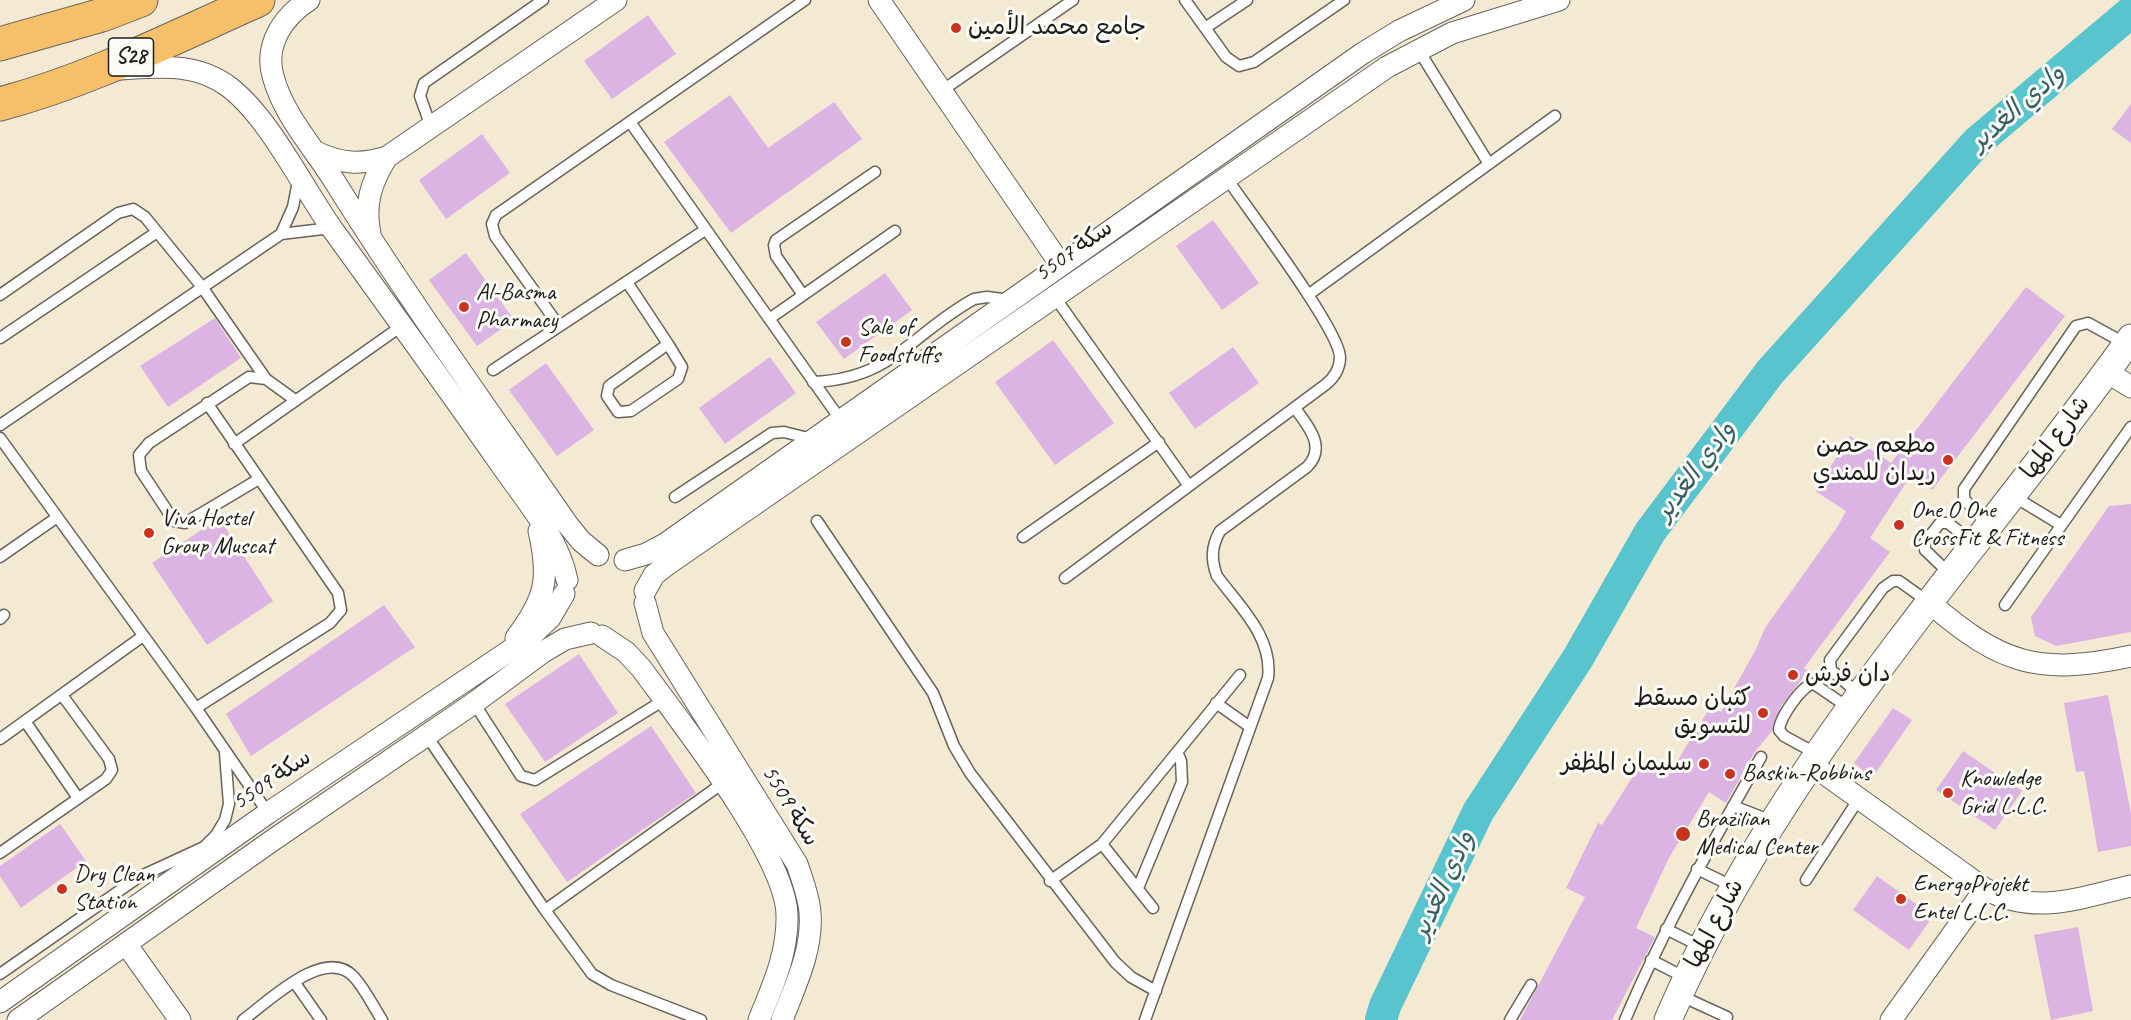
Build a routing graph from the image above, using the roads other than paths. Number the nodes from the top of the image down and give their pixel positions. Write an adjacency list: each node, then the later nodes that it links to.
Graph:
1 (141, 0): 16 (main road, S28)
2 (258, 0): 22 (main road, S28)
3 (309, 0): 28 (street)
4 (543, 0): 27 (lane)
5 (616, 0): 27 (street)
6 (805, 0): 26 (lane)
7 (879, 0): 23 (street)
8 (1073, 0): 23 (lane)
9 (1185, 0): 18 (lane)
10 (1247, 0): 18 (lane)
11 (1344, 0): 18 (lane)
12 (1464, 0): 40 (street, سكة 5507)
13 (1476, 0): 17 (street)
14 (1559, 0): 15 (street, سكة 5507)
15 (1505, 8): 17 (street, سكة 5507)
16 (102, 15): 19 (main road, S28); 21 (main road)
17 (1484, 23): 20 (street, سكة 5507)
18 (1205, 28)
19 (0, 44)
20 (1418, 49): 30 (lane); 33 (street, سكة 5507)
21 (0, 60)
22 (104, 69): 24 (main road, S28); 32 (street)
23 (940, 92): 40 (street)
24 (0, 104)
25 (1555, 116): 30 (lane)
26 (630, 122): 35 (lane); 50 (lane)
27 (431, 127): 29 (street)
28 (316, 152): 29 (street); 39 (street)
29 (387, 157): 39 (street)
30 (1489, 164): 46 (lane)
31 (875, 172): 44 (lane)
32 (298, 176): 34 (street); 38 (lane)
33 (1225, 177): 45 (street, سكة 5507); 46 (lane)
34 (331, 228): 38 (lane); 49 (street)
35 (705, 230): 41 (lane); 48 (lane)
36 (895, 231): 44 (lane)
37 (157, 232): 42 (lane); 43 (lane); 51 (lane)
38 (280, 234): 42 (lane)
39 (372, 240): 81 (street)
40 (1061, 265): 47 (street, سكة 5507)
41 (627, 282): 50 (lane); 53 (lane)
42 (202, 287): 56 (lane); 63 (lane)
43 (0, 295)
44 (803, 295): 48 (lane)
45 (1054, 296): 68 (lane); 87 (street, سكة 5507)
46 (1308, 296): 61 (lane)
47 (1014, 300): 57 (lane); 62 (street, سكة 5507)
48 (769, 319): 57 (lane)
49 (404, 325): 59 (lane); 75 (street)
50 (559, 326): 54 (lane)
51 (0, 338)
52 (2129, 341): 55 (street, شارع المها); 79 (lane)
53 (668, 344): 53 (lane)
54 (493, 370)
55 (2107, 372): 58 (street); 73 (street, شارع المها)
56 (266, 379): 59 (lane); 60 (lane)
57 (813, 382): 62 (lane)
58 (2131, 387)
59 (296, 400): 69 (lane)
60 (207, 403): 69 (lane); 71 (lane)
61 (1295, 408): 72 (lane); 102 (lane)
62 (840, 419): 66 (street, سكة 5507)
63 (0, 425)
64 (2131, 427): 67 (lane)
65 (0, 438): 76 (lane)
66 (812, 439): 74 (lane); 83 (street, سكة 5507)
67 (2121, 440): 70 (lane); 78 (lane)
68 (1159, 442): 72 (lane); 80 (lane)
69 (234, 444): 71 (lane)
70 (2131, 447)
71 (259, 479): 100 (lane)
72 (1189, 486): 85 (lane)
73 (2013, 496): 78 (lane); 79 (street, شارع المها)
74 (675, 497)
75 (536, 516): 86 (street); 93 (street)
76 (56, 518): 82 (lane); 91 (lane)
77 (817, 521): 120 (lane)
78 (2061, 525): 89 (lane)
79 (1982, 535): 84 (street, شارع المها); 84 (lane)
80 (1023, 537)
81 (598, 555): 83 (street); 86 (street)
82 (0, 557)
83 (625, 560): 87 (street)
84 (1951, 576): 88 (street, شارع المها)
85 (1065, 578)
86 (565, 587): 90 (street); 93 (street, سكة 5509)
87 (645, 597): 90 (street); 145 (street, سكة 5509)
88 (1930, 603): 92 (street); 97 (street, شارع المها); 97 (lane)
89 (2005, 605)
90 (597, 634): 96 (street, سكة 5509); 98 (street, سكة 5509)
91 (144, 636): 95 (lane); 100 (lane)
92 (2131, 656)
93 (502, 657): 113 (street, سكة 5509)
94 (1240, 675): 99 (lane)
95 (62, 695): 101 (lane); 110 (lane)
96 (664, 700): 98 (lane); 109 (street, سكة 5509)
97 (1854, 701): 108 (street, شارع المها); 108 (lane)
98 (474, 703): 103 (street, سكة 5509)
99 (1216, 703): 102 (lane); 105 (lane)
100 (196, 708): 106 (lane)
101 (25, 721): 104 (lane); 110 (lane)
102 (1250, 727): 135 (lane)
103 (427, 736): 126 (lane); 128 (street, سكة 5509)
104 (0, 738)
105 (1177, 752): 115 (lane); 122 (lane)
106 (225, 753): 113 (lane); 117 (lane)
107 (1761, 756): 112 (lane)
108 (1814, 759): 111 (street); 114 (street, شارع المها)
109 (723, 783): 126 (lane); 144 (street, سكة 5509)
110 (78, 798): 116 (lane)
111 (1858, 800): 119 (lane); 124 (street)
112 (1733, 806): 114 (lane); 118 (lane)
113 (268, 813): 117 (street, سكة 5509)
114 (1772, 821): 123 (street, شارع المها)
115 (1102, 844): 120 (lane); 122 (lane)
116 (0, 853)
117 (192, 860): 131 (lane); 136 (street, سكة 5509)
118 (1697, 869): 123 (lane); 127 (lane)
119 (1806, 880)
120 (1050, 881): 135 (lane)
121 (2131, 886): 124 (street)
122 (1138, 888): 125 (lane)
123 (1735, 888): 129 (street, شارع المها)
124 (1984, 889): 150 (street)
125 (1152, 908)
126 (545, 910): 143 (lane)
127 (1666, 929): 129 (lane); 130 (lane)
128 (126, 944): 138 (street, سكة 5509); 139 (street)
129 (1702, 947): 134 (street, شارع المها)
130 (1651, 960): 134 (lane); 148 (lane)
131 (0, 974)
132 (295, 983): 140 (lane); 141 (lane); 142 (lane)
133 (1531, 986): 147 (lane)
134 (1683, 986): 137 (lane); 149 (street, شارع المها)
135 (1156, 991): 146 (lane)
136 (0, 1002)
137 (1727, 1017)
138 (18, 1020)
139 (180, 1020)
140 (243, 1020)
141 (321, 1020)
142 (382, 1020)
143 (701, 1020)
144 (759, 1020)
145 (782, 1020)
146 (1145, 1020)
147 (1510, 1020)
148 (1625, 1020)
149 (1668, 1020)
150 (1891, 1020)

